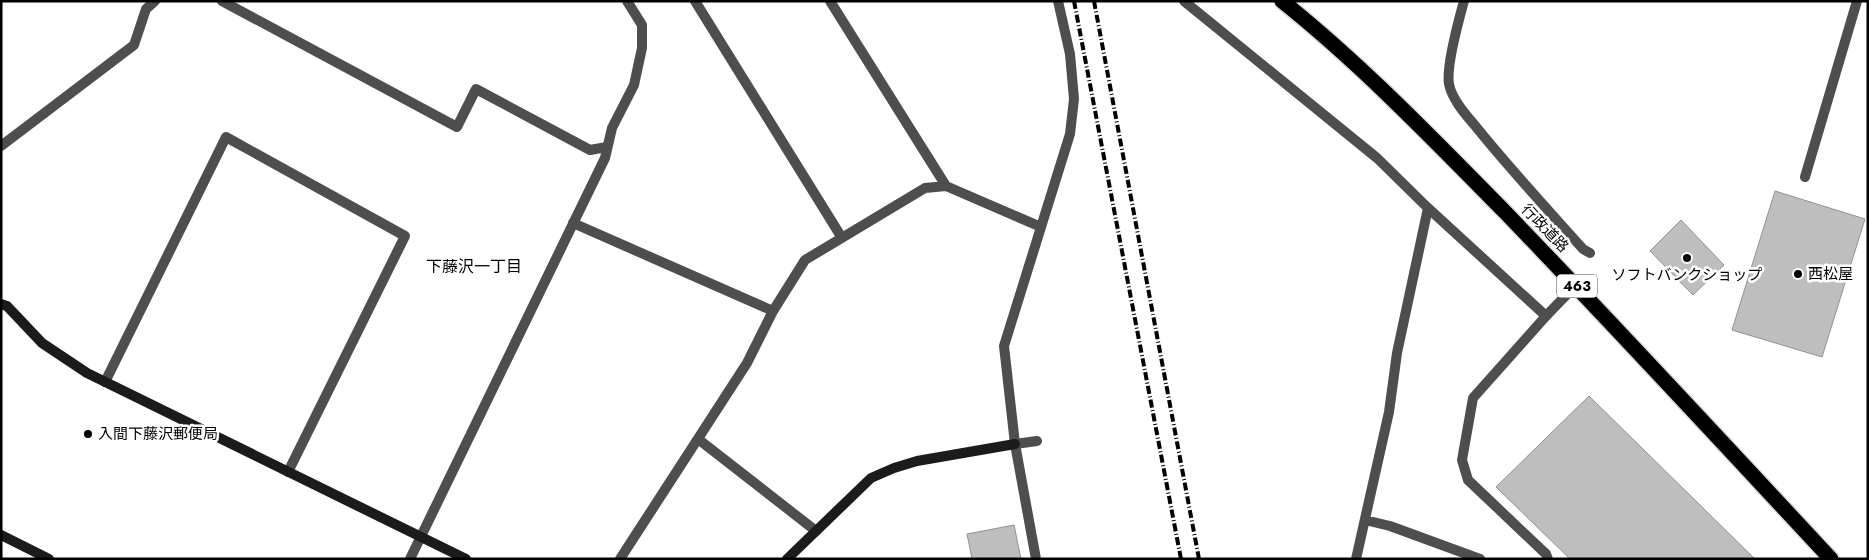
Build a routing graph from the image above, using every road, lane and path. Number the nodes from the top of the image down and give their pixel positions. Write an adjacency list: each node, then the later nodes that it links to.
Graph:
1 (155, 1): 11 (street)
2 (222, 1): 12 (street)
3 (627, 1): 12 (street)
4 (695, 1): 18 (street)
5 (830, 1): 14 (street)
6 (1058, 1): 17 (street)
7 (1184, 1): 15 (street)
8 (1282, 1): 20 (highway, 行政道路 / 463)
9 (1464, 1): 19 (street)
10 (1857, 1): 13 (street)
11 (1, 146)
12 (607, 147): 16 (street)
13 (1805, 177)
14 (946, 186): 17 (street); 18 (street)
15 (1428, 208): 23 (street); 29 (street)
16 (573, 223): 22 (street); 32 (street)
17 (1041, 227): 27 (street)
18 (842, 238): 22 (street)
19 (1590, 253)
20 (1576, 285): 23 (street); 42 (highway, 行政道路 / 463)
21 (3, 303): 24 (street)
22 (773, 311): 25 (street)
23 (1546, 316): 41 (street)
24 (105, 382): 28 (street); 28 (street)
25 (698, 439): 30 (street); 36 (street)
26 (1037, 440): 27 (street)
27 (1015, 444): 30 (street); 38 (street)
28 (288, 472): 32 (street)
29 (1365, 520): 39 (street); 40 (street)
30 (816, 531): 37 (street)
31 (1, 535): 33 (street)
32 (421, 536): 34 (street); 35 (street)
33 (49, 559)
34 (410, 559)
35 (466, 559)
36 (620, 559)
37 (787, 559)
38 (1036, 559)
39 (1356, 559)
40 (1480, 559)
41 (1548, 559)
42 (1832, 559)

